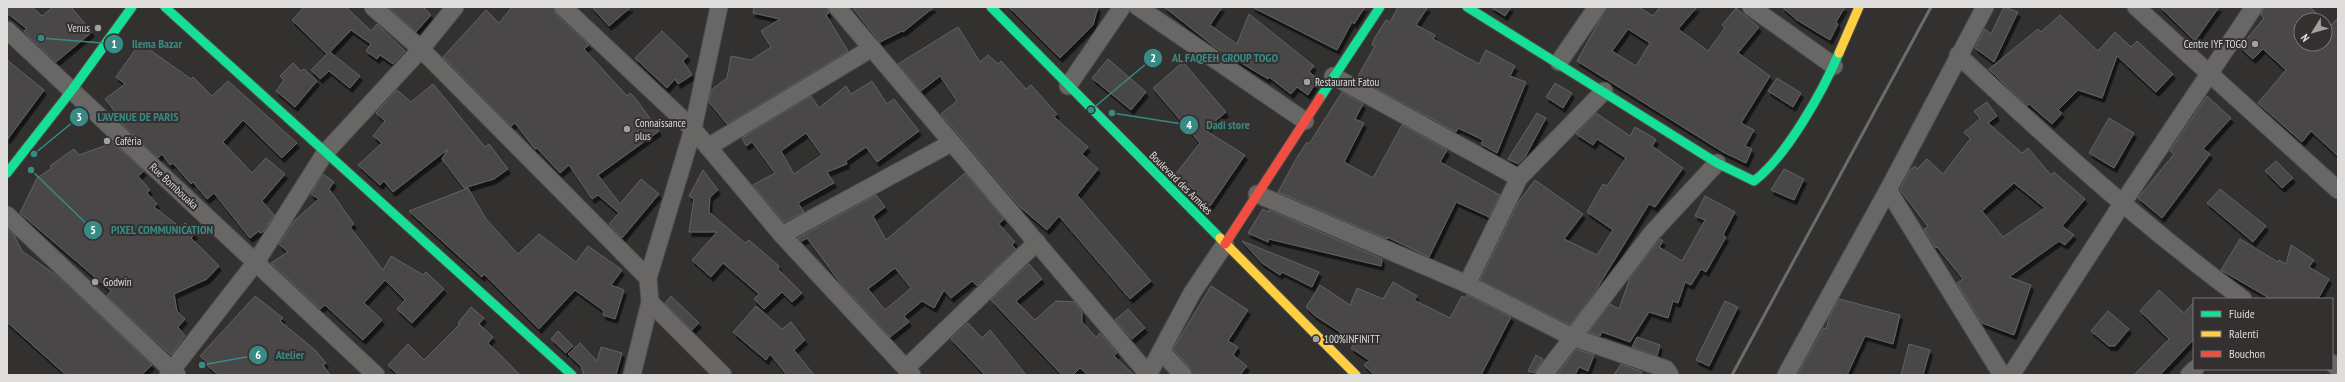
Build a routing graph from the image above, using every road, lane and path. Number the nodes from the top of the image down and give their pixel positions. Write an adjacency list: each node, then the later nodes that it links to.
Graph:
1 (132, 7): 28 (street)
2 (165, 7): 34 (street)
3 (373, 7): 21 (street)
4 (455, 7): 21 (street)
5 (563, 7): 31 (street)
6 (718, 7): 31 (street)
7 (837, 7): 20 (street)
8 (991, 7): 27 (street, Boulevard des Armées)
9 (1122, 7): 27 (street)
10 (1138, 7): 30 (street)
11 (1380, 7): 26 (street)
12 (1467, 7): 23 (street)
13 (1597, 7): 23 (street)
14 (1751, 7): 24 (street)
15 (1860, 7): 24 (street)
16 (1985, 7): 22 (street)
17 (2136, 7): 25 (street)
18 (2254, 7): 25 (street)
19 (7, 30): 28 (street, Rue Bombouaka)
20 (872, 48): 32 (street); 33 (street)
21 (421, 49): 34 (street); 47 (street)
22 (1958, 55): 38 (street); 41 (street)
23 (1558, 62): 29 (street)
24 (1834, 66): 35 (street)
25 (2209, 73): 39 (street); 41 (street)
26 (1333, 76): 30 (street); 37 (street)
27 (1068, 86): 45 (street, Boulevard des Armées)
28 (72, 90): 36 (street); 46 (street, Rue Bombouaka)
29 (1604, 91): 35 (street); 37 (street)
30 (1305, 121): 40 (street)
31 (693, 129): 33 (street); 47 (street)
32 (951, 143): 43 (street); 44 (street)
33 (708, 147): 43 (street)
34 (325, 152): 46 (street); 56 (street)
35 (1717, 163): 51 (street)
36 (7, 173)
37 (1519, 178): 48 (street)
38 (1888, 190): 64 (street); 65 (street)
39 (2338, 190)
40 (1257, 194): 45 (street); 48 (street)
41 (2122, 204): 49 (street); 66 (street)
42 (7, 215): 54 (street)
43 (782, 235): 53 (street)
44 (1037, 242): 53 (street); 59 (street)
45 (1225, 244): 52 (street); 61 (street, Boulevard des Armées)
46 (256, 262): 54 (street); 55 (street, Rue Bombouaka)
47 (648, 278): 50 (street)
48 (1467, 284): 51 (street)
49 (2242, 298)
50 (650, 302): 57 (street); 58 (street)
51 (1572, 337): 62 (street); 63 (street)
52 (1162, 352): 59 (street); 60 (street)
53 (909, 371)
54 (172, 374)
55 (376, 375)
56 (572, 375)
57 (632, 375)
58 (723, 375)
59 (1148, 375)
60 (1183, 375)
61 (1356, 375)
62 (1544, 375)
63 (1670, 375)
64 (1786, 375)
65 (2002, 375)
66 (2012, 375)

